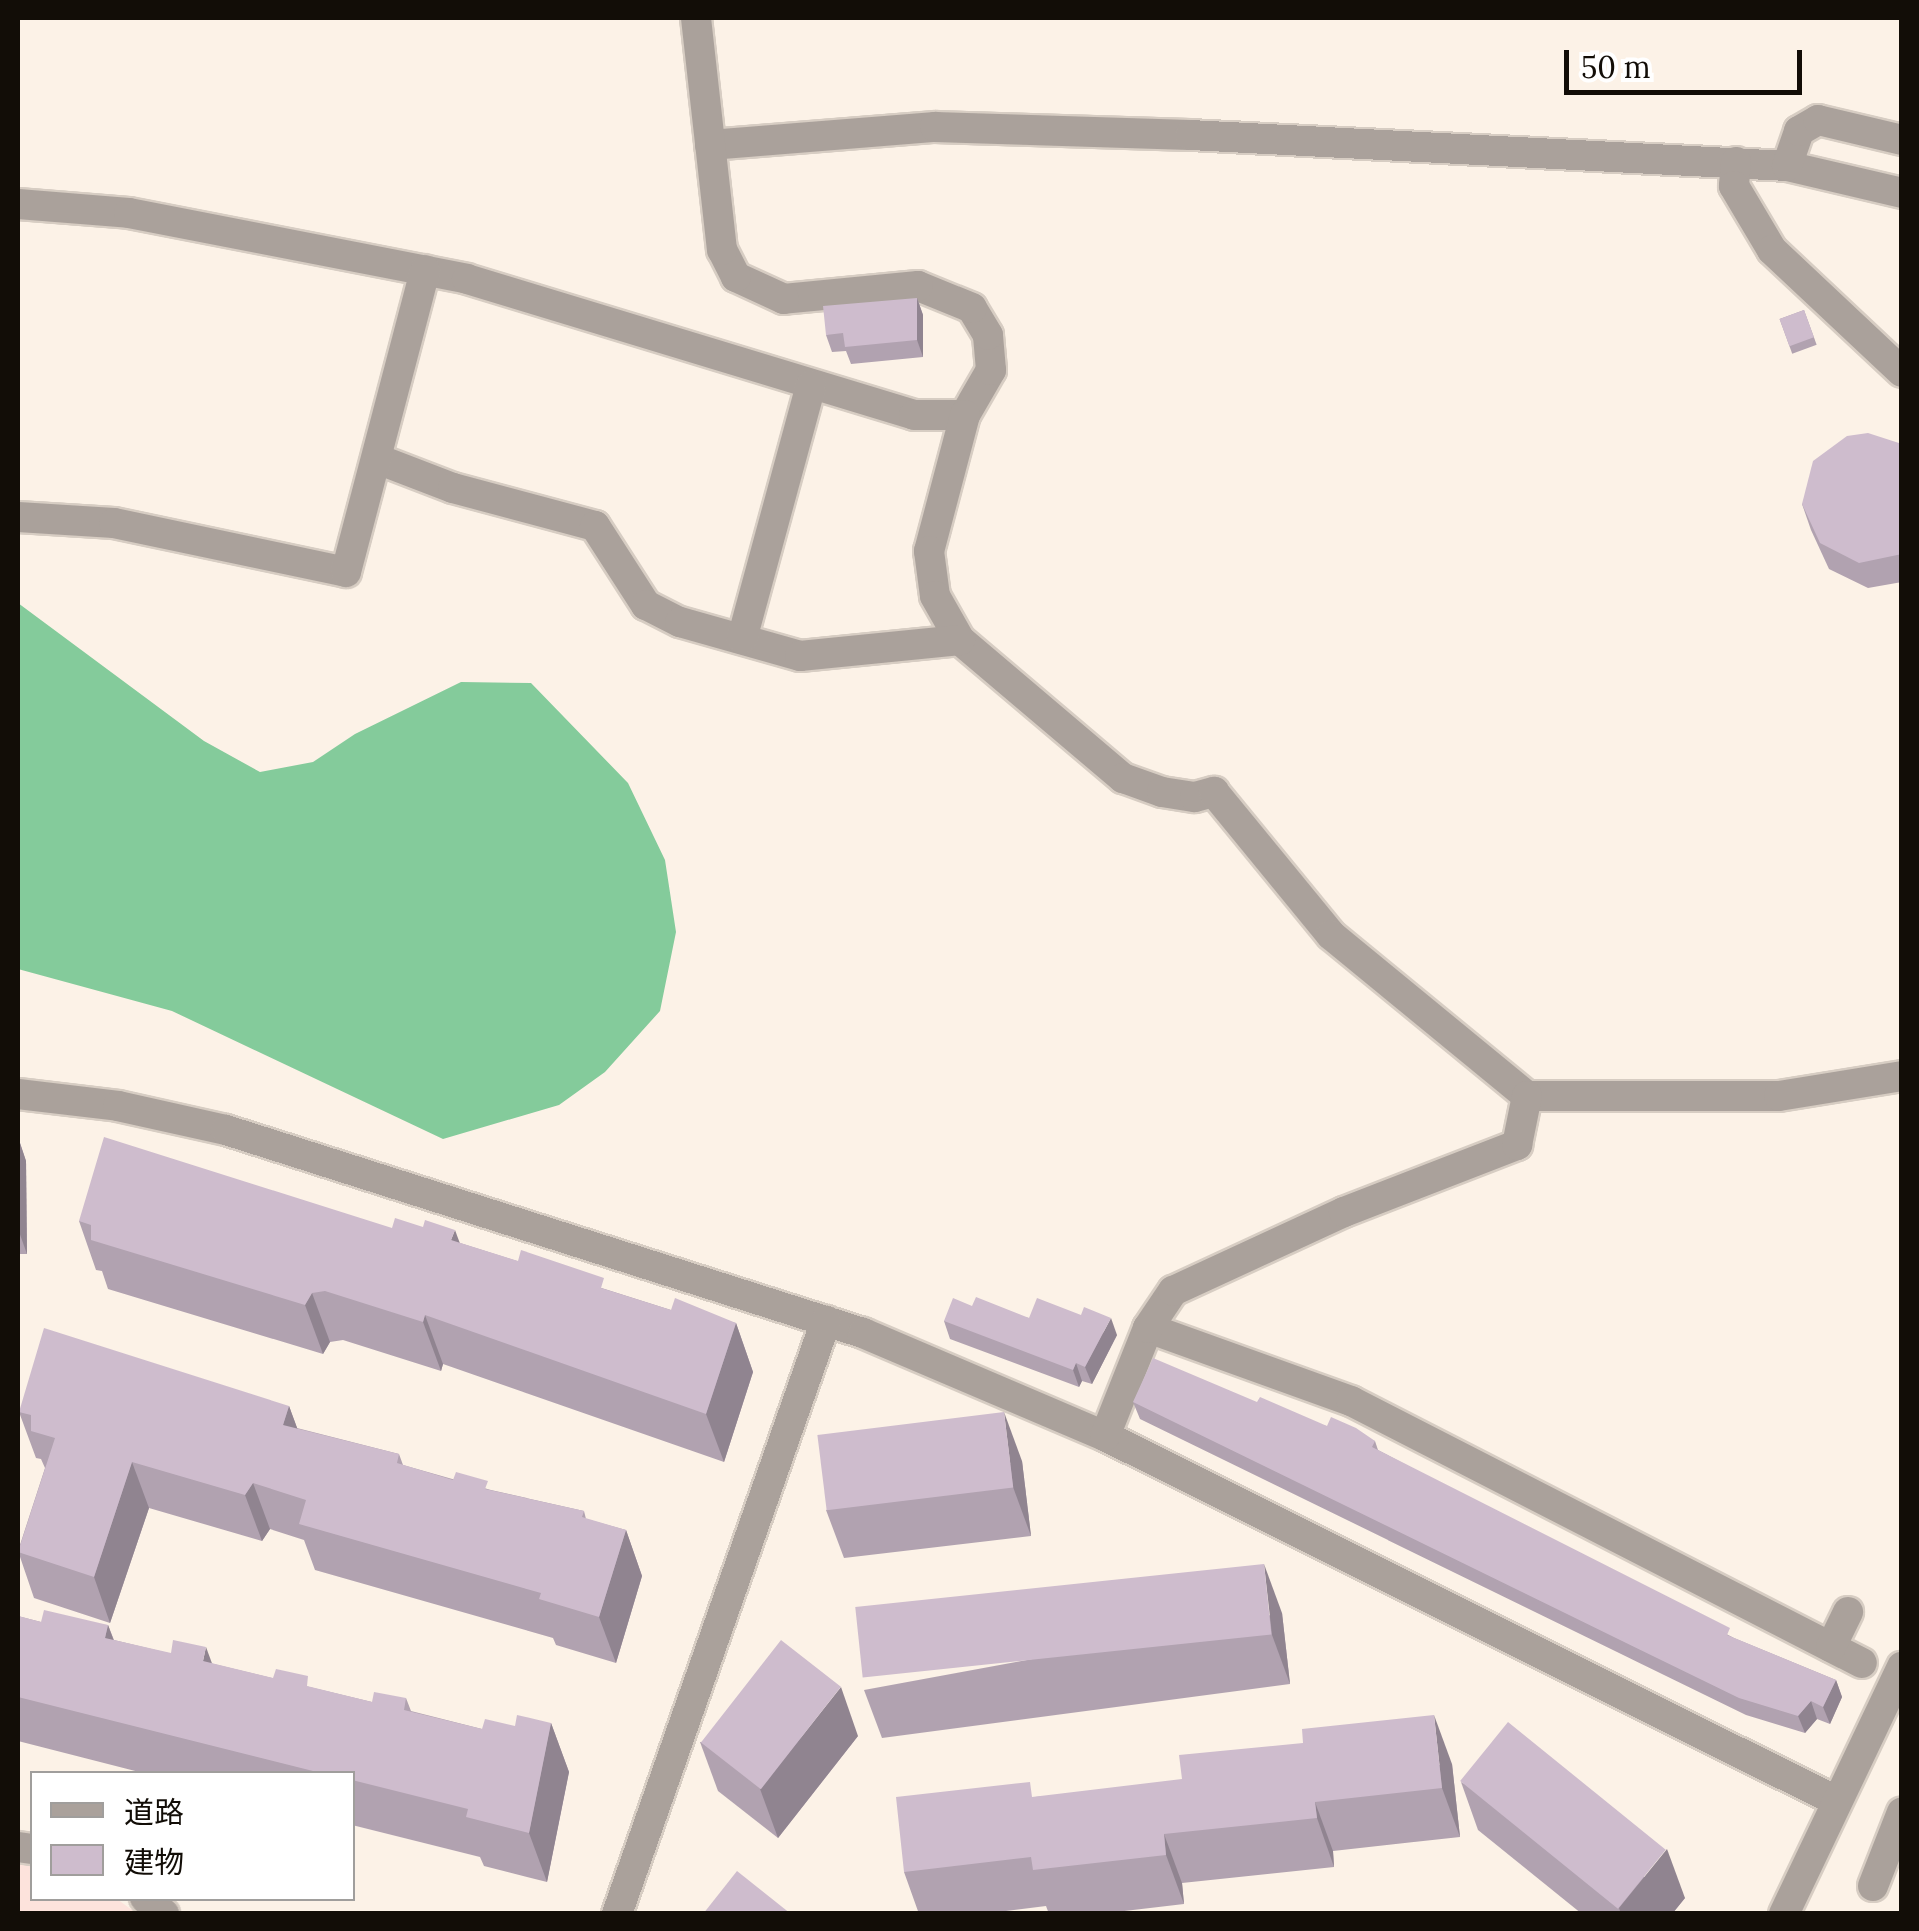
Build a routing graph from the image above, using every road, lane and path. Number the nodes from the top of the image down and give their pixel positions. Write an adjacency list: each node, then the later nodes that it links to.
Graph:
1 (696, 18): 3 (street)
2 (1902, 140): 5 (street)
3 (710, 145): 4 (street); 11 (street)
4 (1736, 162): 5 (street); 9 (street)
5 (1787, 166): 6 (street)
6 (1902, 193)
7 (18, 204): 8 (street)
8 (425, 270): 10 (street); 12 (street)
9 (1902, 372)
10 (811, 385): 11 (street); 14 (street)
11 (965, 415): 15 (street)
12 (380, 460): 13 (street); 14 (street)
13 (18, 517)
14 (742, 639): 15 (street)
15 (960, 640): 18 (street)
16 (1902, 1076): 18 (street)
17 (18, 1094): 19 (street)
18 (1526, 1096): 20 (street)
19 (826, 1321): 21 (street); 29 (street)
20 (1148, 1328): 21 (street); 23 (street)
21 (1105, 1436): 26 (street)
22 (1848, 1612): 23 (street)
23 (1831, 1646): 24 (street)
24 (1862, 1663)
25 (1902, 1667): 26 (street)
26 (1836, 1802): 30 (street)
27 (1902, 1812): 28 (street)
28 (1873, 1886)
29 (617, 1914)
30 (1784, 1914)

